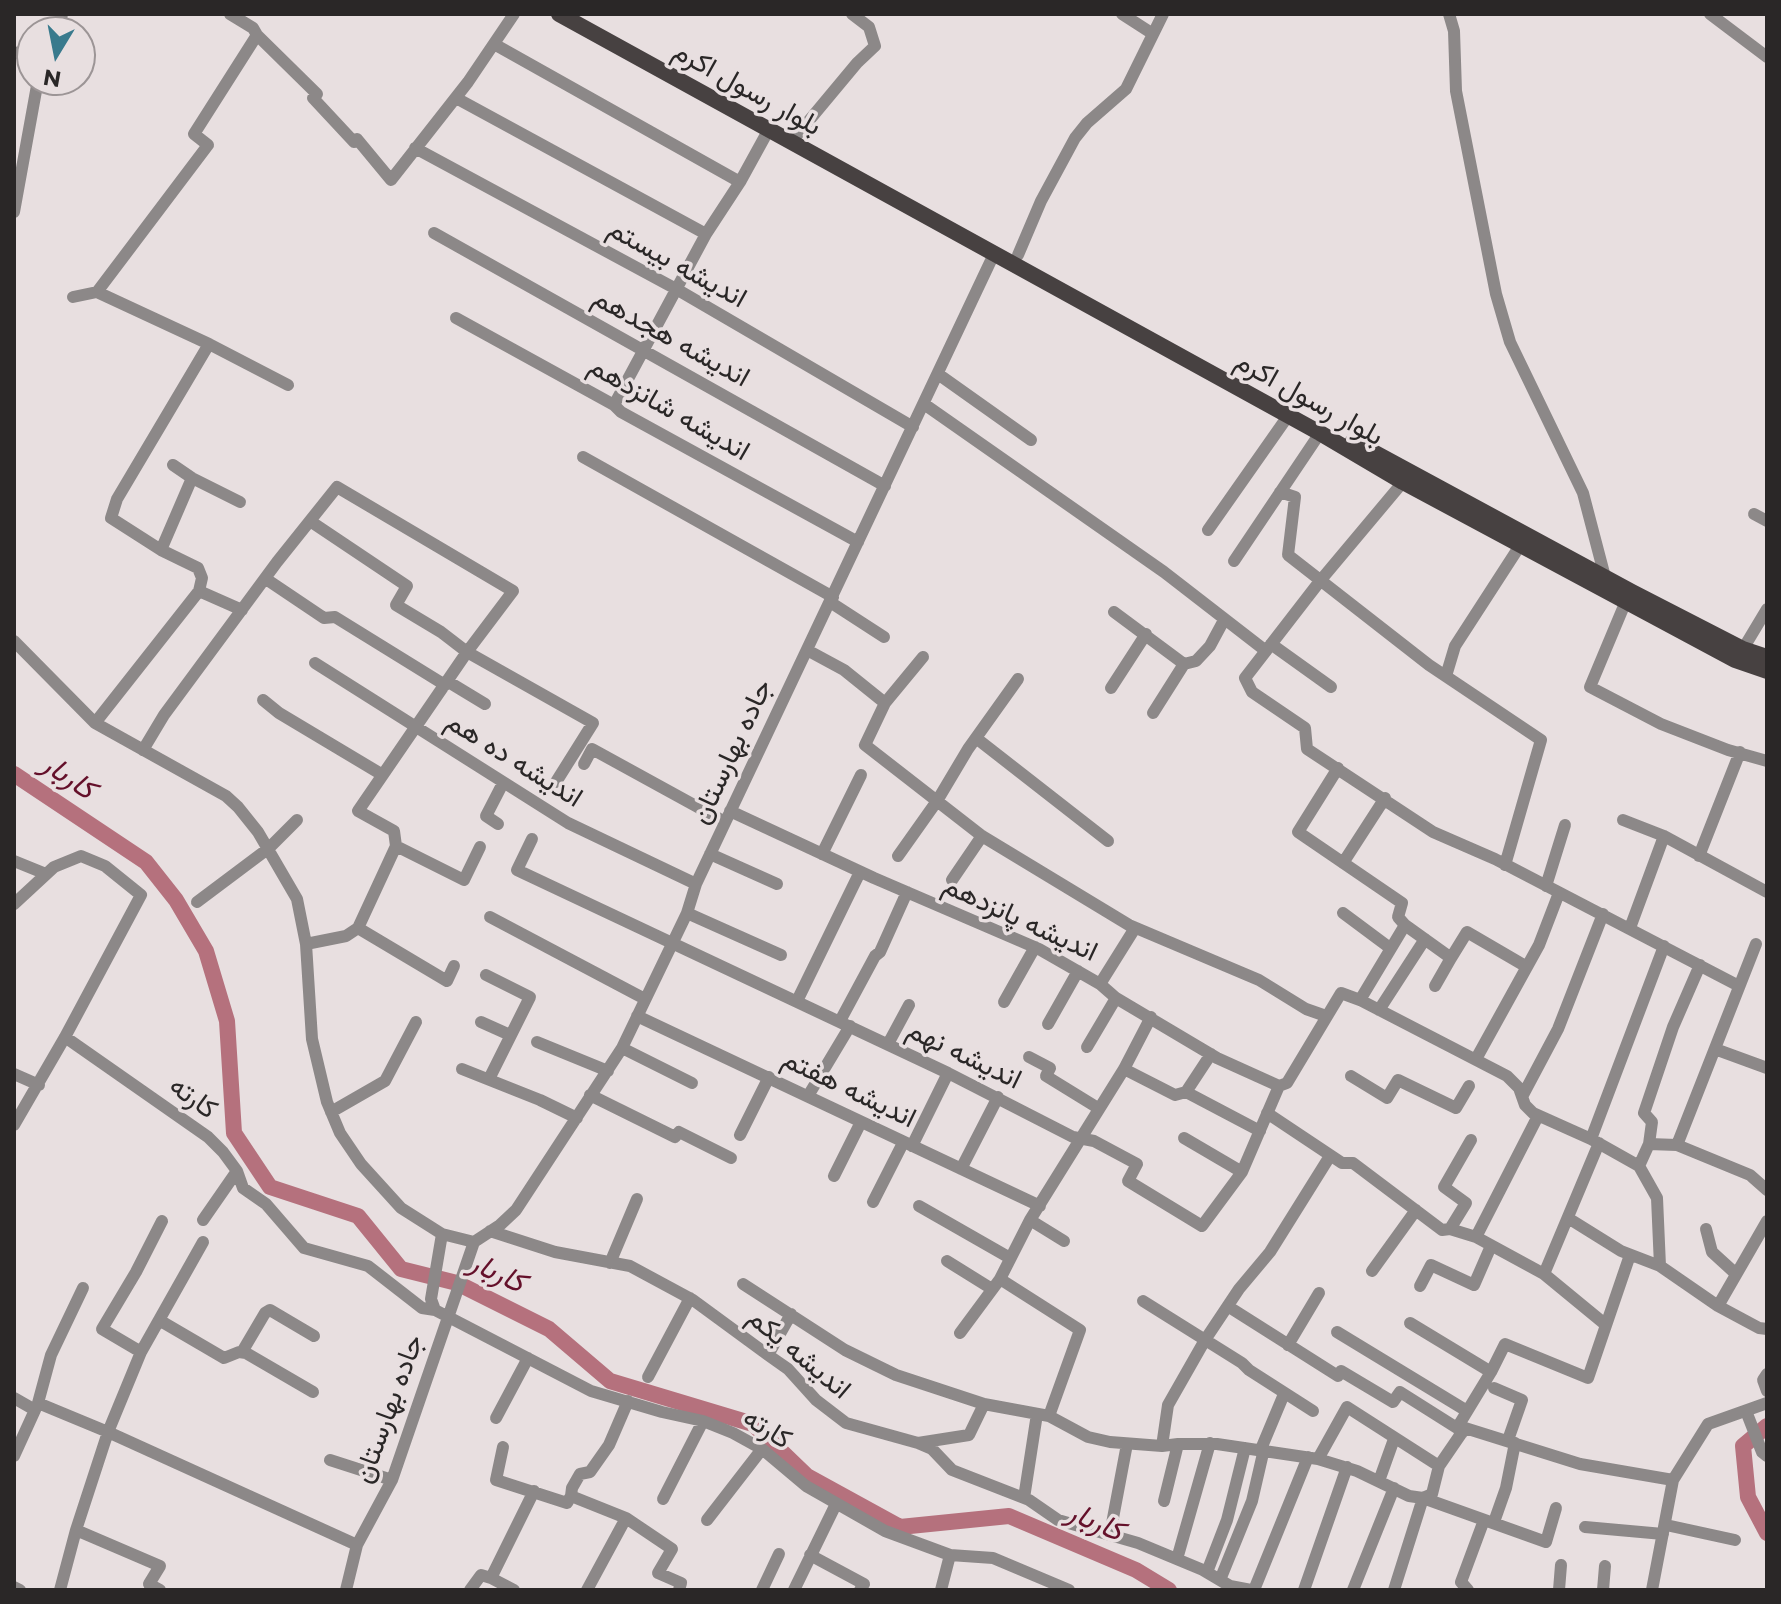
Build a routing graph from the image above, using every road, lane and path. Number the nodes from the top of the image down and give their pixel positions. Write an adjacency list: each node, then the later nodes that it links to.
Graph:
1 (231, 14): 11 (street)
2 (514, 14): 12 (street)
3 (559, 14): 16 (main road, بلوار رسول اکرم)
4 (582, 14): 17 (main road, بلوار رسول اکرم)
5 (852, 14): 17 (street)
6 (1122, 14): 10 (street)
7 (1163, 14): 10 (street)
8 (1449, 14): 56 (street)
9 (1710, 14): 13 (street)
10 (1153, 34): 24 (street)
11 (257, 35): 18 (street); 26 (street)
12 (494, 44): 15 (street); 19 (street)
13 (1767, 57)
14 (35, 96): 20 (street)
15 (456, 98): 18 (street); 22 (street)
16 (768, 131): 19 (street); 23 (main road, بلوار رسول اکرم)
17 (797, 135): 23 (main road, بلوار رسول اکرم)
18 (415, 148): 25 (street, اندیشه بیستم)
19 (740, 182): 22 (street)
20 (14, 212)
21 (434, 233): 30 (street, اندیشه هجدهم)
22 (706, 234): 25 (street)
23 (997, 249): 24 (main road, بلوار رسول اکرم); 31 (street, جاده بهارستان); 35 (main road, بلوار رسول اکرم)
24 (1018, 255): 56 (main road, بلوار رسول اکرم)
25 (678, 290): 30 (street); 36 (street, اندیشه بیستم)
26 (97, 292): 27 (street); 29 (street)
27 (73, 297)
28 (456, 318): 34 (street, اندیشه شانزدهم)
29 (209, 344): 32 (street); 52 (street)
30 (644, 350): 34 (street); 43 (street, اندیشه هجدهم)
31 (938, 374): 33 (street, جاده بهارستان); 38 (street)
32 (288, 385)
33 (924, 404): 36 (street, جاده بهارستان); 63 (street)
34 (614, 405): 50 (street, اندیشه شانزدهم)
35 (1288, 416): 37 (main road, بلوار رسول اکرم); 49 (street)
36 (913, 427): 43 (street, جاده بهارستان)
37 (1320, 433): 42 (main road, بلوار رسول اکرم); 44 (street)
38 (1031, 440)
39 (583, 457): 58 (street)
40 (173, 465): 41 (street)
41 (192, 478): 45 (street); 52 (street)
42 (1403, 482): 51 (main road, بلوار رسول اکرم); 55 (street)
43 (885, 486): 50 (street, جاده بهارستان)
44 (1280, 492): 53 (street); 55 (street)
45 (240, 502)
46 (1754, 514): 48 (street)
47 (310, 521): 54 (street); 70 (street); 70 (street)
48 (1767, 521)
49 (1208, 530)
50 (858, 542): 58 (street, جاده بهارستان)
51 (1521, 544): 56 (main road, بلوار رسول اکرم); 76 (street)
52 (161, 550): 57 (street)
53 (1234, 561)
54 (266, 579): 61 (street); 78 (street)
55 (1320, 581): 67 (street); 76 (street)
56 (1602, 583): 59 (main road, بلوار رسول اکرم); 68 (main road, بلوار رسول اکرم)
57 (199, 591): 61 (street); 85 (street)
58 (831, 600): 65 (street); 69 (street, جاده بهارستان)
59 (1626, 601): 75 (main road, بلوار رسول اکرم); 89 (street)
60 (1767, 609): 68 (street)
61 (242, 610): 88 (street)
62 (1114, 612): 64 (street)
63 (1224, 620): 67 (street); 74 (street)
64 (1146, 634): 74 (street); 80 (street)
65 (884, 637)
66 (14, 641): 85 (street)
67 (1268, 647): 79 (street); 92 (street)
68 (1743, 649): 72 (main road, بلوار رسول اکرم)
69 (807, 650): 82 (street); 99 (street, جاده بهارستان)
70 (467, 652): 78 (street); 95 (street)
71 (923, 657): 82 (street)
72 (1767, 657)
73 (315, 663): 86 (street, اندیشه ده هم)
74 (1184, 664): 84 (street)
75 (1767, 671)
76 (1446, 676): 117 (street)
77 (1018, 679): 87 (street)
78 (446, 683): 83 (street); 86 (street)
79 (1331, 687)
80 (1111, 688)
81 (263, 700): 93 (street)
82 (885, 703): 98 (street)
83 (485, 704)
84 (1153, 713)
85 (95, 723): 88 (street)
86 (416, 726): 93 (street); 96 (street, اندیشه ده هم)
87 (976, 738): 98 (street); 107 (street)
88 (143, 750): 110 (street)
89 (1740, 752): 90 (street); 114 (street)
90 (1767, 761)
91 (584, 764): 99 (street, اندیشه پانزدهم)
92 (1338, 768): 97 (street); 116 (street)
93 (381, 774): 108 (street)
94 (861, 775): 112 (street)
95 (556, 782)
96 (503, 783): 102 (street); 121 (street, اندیشه ده هم)
97 (1385, 798): 116 (street); 117 (street)
98 (937, 801): 104 (street); 113 (street)
99 (728, 817): 111 (street, جاده بهارستان); 112 (street, اندیشه پانزدهم)
100 (297, 820): 110 (street)
101 (1623, 820): 105 (street)
102 (498, 824)
103 (1565, 825): 123 (street)
104 (982, 836): 120 (street); 135 (street)
105 (1664, 836): 114 (street); 136 (street)
106 (532, 839): 139 (street, اندیشه نهم)
107 (1108, 841)
108 (396, 846): 109 (street); 134 (street)
109 (480, 847)
110 (269, 848): 127 (street); 138 (street)
111 (710, 854): 121 (street, جاده بهارستان); 122 (street)
112 (822, 854): 118 (street, اندیشه پانزدهم)
113 (898, 856)
114 (1699, 856): 125 (street)
115 (14, 861): 119 (street)
116 (1343, 863): 133 (street)
117 (1505, 865): 123 (street)
118 (860, 872): 124 (street, اندیشه پانزدهم); 157 (street)
119 (46, 874): 128 (street); 169 (street)
120 (952, 880)
121 (696, 884): 129 (street, جاده بهارستان)
122 (777, 884)
123 (1546, 886): 126 (street)
124 (907, 892): 142 (street, اندیشه پانزدهم); 166 (street)
125 (1767, 892)
126 (1559, 893): 131 (street); 148 (street)
127 (197, 902)
128 (14, 904)
129 (687, 913): 139 (street, جاده بهارستان); 144 (street)
130 (1343, 913): 143 (street)
131 (1603, 914): 136 (street); 193 (street)
132 (490, 917): 155 (street)
133 (1405, 925): 137 (street); 143 (street)
134 (358, 928): 138 (street); 147 (street)
135 (1135, 928): 151 (street); 162 (street)
136 (1630, 928): 141 (street)
137 (1425, 939): 145 (street); 160 (street)
138 (306, 944): 197 (street)
139 (673, 944): 155 (street, جاده بهارستان); 157 (street, اندیشه نهم)
140 (1756, 944): 153 (street)
141 (1664, 946): 146 (street); 208 (street)
142 (1035, 947): 149 (street, اندیشه پانزدهم); 158 (street)
143 (1390, 948): 156 (street)
144 (781, 955)
145 (1451, 958): 148 (street); 152 (street)
146 (1700, 965): 153 (street); 209 (street)
147 (454, 966)
148 (1527, 967): 177 (street)
149 (1078, 971): 151 (street, اندیشه پانزدهم); 167 (street)
150 (486, 975): 168 (street)
151 (1100, 984): 154 (street, اندیشه پانزدهم)
152 (1435, 986)
153 (1739, 986): 174 (street)
154 (1116, 998): 163 (street, اندیشه پانزدهم); 172 (street)
155 (645, 999): 161 (street, جاده بهارستان)
156 (1360, 1000): 160 (street); 162 (street)
157 (797, 1001): 166 (street, اندیشه نهم)
158 (1004, 1002)
159 (909, 1005): 171 (street)
160 (1379, 1010): 177 (street)
161 (637, 1016): 173 (street, جاده بهارستان); 185 (street, اندیشه هفتم)
162 (1326, 1016): 189 (street)
163 (1151, 1017): 175 (street, اندیشه پانزدهم); 180 (street)
164 (416, 1022): 197 (street)
165 (481, 1022): 168 (street)
166 (845, 1024): 171 (street, اندیشه نهم); 194 (street)
167 (1048, 1024)
168 (510, 1035): 186 (street)
169 (65, 1037): 188 (street); 216 (street, کارته)
170 (537, 1042): 181 (street)
171 (888, 1044): 182 (street, اندیشه نهم)
172 (1087, 1047)
173 (622, 1048): 181 (street, جاده بهارستان); 187 (street)
174 (1715, 1049): 178 (street); 211 (street)
175 (1211, 1054): 189 (street, اندیشه پانزدهم); 191 (street)
176 (1029, 1057): 196 (street)
177 (1476, 1059): 193 (street)
178 (1767, 1068)
179 (462, 1069): 186 (street)
180 (1124, 1069): 191 (street); 196 (street)
181 (608, 1071): 192 (street, جاده بهارستان)
182 (948, 1073): 195 (street, اندیشه نهم); 210 (street)
183 (14, 1074): 188 (street)
184 (1351, 1076): 190 (street)
185 (769, 1077): 194 (street, اندیشه هفتم); 204 (street)
186 (489, 1079): 200 (street)
187 (692, 1083)
188 (39, 1085): 202 (street)
189 (1279, 1086): 198 (street)
190 (1469, 1086)
191 (1186, 1092): 203 (street)
192 (590, 1095): 200 (street, جاده بهارستان); 213 (street)
193 (1523, 1095): 199 (street)
194 (808, 1096): 201 (street, اندیشه هفتم)
195 (998, 1097): 206 (street, اندیشه نهم); 215 (street)
196 (1098, 1108): 206 (street)
197 (331, 1112): 233 (street)
198 (1267, 1113): 203 (street); 212 (street)
199 (1538, 1116): 208 (street); 234 (street)
200 (577, 1118): 232 (street, جاده بهارستان)
201 (861, 1122): 210 (street, اندیشه هفتم); 218 (street)
202 (14, 1125)
203 (1260, 1131): 217 (street)
204 (740, 1135)
205 (1184, 1138): 217 (street)
206 (1080, 1140): 217 (street, اندیشه نهم); 223 (street)
207 (1471, 1140): 230 (street)
208 (1595, 1141): 214 (street); 225 (street)
209 (1649, 1144): 211 (street); 214 (street)
210 (908, 1145): 215 (street, اندیشه هفتم); 221 (street)
211 (1677, 1145): 219 (street)
212 (1330, 1156): 224 (street); 255 (street)
213 (731, 1158)
214 (1639, 1166): 243 (street)
215 (961, 1169): 223 (street, اندیشه هفتم)
216 (237, 1171): 226 (street); 256 (street, کارته)
217 (1242, 1172)
218 (834, 1176)
219 (1767, 1190)
220 (637, 1199): 242 (street)
221 (873, 1202)
222 (919, 1206): 240 (street)
223 (1040, 1206): 227 (street)
224 (1416, 1210): 230 (street); 244 (street)
225 (1568, 1218): 239 (street); 246 (street)
226 (203, 1220)
227 (1030, 1220): 235 (street); 240 (street)
228 (162, 1221): 267 (street)
229 (1767, 1221): 245 (street)
230 (1450, 1229): 234 (street)
231 (1706, 1229): 245 (street)
232 (490, 1231): 237 (street, جاده بهارستان); 242 (street, اندیشه یکم)
233 (447, 1236): 237 (street); 256 (street)
234 (1476, 1237): 238 (street)
235 (1064, 1241)
236 (203, 1242): 258 (street)
237 (474, 1242): 256 (street, جاده بهارستان)
238 (1491, 1246): 246 (street); 249 (street)
239 (1630, 1255): 243 (street); 260 (street)
240 (1010, 1258): 248 (street)
241 (947, 1261): 248 (street)
242 (610, 1263): 252 (street, اندیشه یکم)
243 (1660, 1266): 254 (street)
244 (1372, 1271)
245 (1735, 1273): 254 (street)
246 (1544, 1274): 260 (street)
247 (743, 1284): 257 (street)
248 (996, 1284): 263 (street); 286 (street)
249 (1420, 1286)
250 (83, 1288): 282 (street)
251 (1319, 1293): 266 (street)
252 (690, 1298): 269 (street, اندیشه یکم); 273 (street)
253 (1143, 1301): 265 (street)
254 (1718, 1306): 261 (street)
255 (1229, 1307): 265 (street); 266 (street)
256 (438, 1308): 270 (street, کارته); 308 (street, جاده بهارستان)
257 (791, 1314): 269 (street); 281 (street)
258 (159, 1320): 267 (street); 268 (street)
259 (1410, 1323): 271 (street)
260 (1606, 1325): 271 (street)
261 (1767, 1329)
262 (1337, 1332): 284 (street)
263 (960, 1333)
264 (314, 1336): 268 (street)
265 (1205, 1340): 277 (street); 297 (street)
266 (1288, 1345): 289 (street)
267 (141, 1352): 290 (street)
268 (242, 1352): 276 (street)
269 (768, 1355): 293 (street, اندیشه یکم)
270 (528, 1358): 279 (street, کارته); 287 (street)
271 (1491, 1372): 284 (street)
272 (1767, 1374): 275 (street)
273 (648, 1377)
274 (1494, 1388): 292 (street)
275 (1767, 1391)
276 (313, 1392)
277 (1284, 1394): 283 (street); 301 (street)
278 (14, 1398): 282 (street)
279 (628, 1401): 288 (street, کارته); 313 (street)
280 (1767, 1403): 285 (street)
281 (984, 1404): 286 (street); 293 (street)
282 (36, 1406): 290 (street); 303 (street)
283 (1313, 1411)
284 (1467, 1411): 289 (street)
285 (1747, 1414): 302 (street); 309 (street)
286 (1043, 1415): 295 (street); 314 (street)
287 (496, 1418)
288 (703, 1421): 300 (street, کارته); 316 (street)
289 (1460, 1431): 292 (street); 306 (street)
290 (108, 1432): 325 (street); 328 (street)
291 (1394, 1439): 304 (street); 306 (street); 310 (street)
292 (1511, 1442): 309 (street); 322 (street)
293 (918, 1443): 314 (street, اندیشه یکم)
294 (1210, 1443): 296 (street); 299 (street); 332 (street)
295 (1127, 1444): 297 (street); 326 (street)
296 (1178, 1444): 297 (street); 317 (street)
297 (1162, 1446)
298 (503, 1447): 312 (street)
299 (1245, 1448): 301 (street); 335 (street)
300 (762, 1449): 318 (street, کارته); 321 (street)
301 (1263, 1449): 304 (street); 337 (street)
302 (1765, 1454)
303 (14, 1456)
304 (1313, 1458): 307 (street); 353 (street)
305 (330, 1460): 308 (street)
306 (1439, 1466): 315 (street)
307 (1347, 1467): 310 (street); 354 (street)
308 (392, 1480): 328 (street, جاده بهارستان)
309 (1673, 1480): 324 (street)
310 (1379, 1481): 311 (street)
311 (1394, 1488): 315 (street); 355 (street)
312 (534, 1491): 313 (street); 336 (street)
313 (571, 1496): 320 (street)
314 (1024, 1498): 326 (street, اندیشه یکم)
315 (1423, 1498): 322 (street); 356 (street)
316 (663, 1499)
317 (1164, 1501)
318 (836, 1504): 330 (street); 331 (street, کارته)
319 (1556, 1508): 322 (street)
320 (626, 1518): 346 (street); 347 (street)
321 (707, 1520)
322 (1489, 1521): 357 (street)
323 (1585, 1527): 324 (street)
324 (1665, 1529): 327 (street); 360 (street)
325 (76, 1530): 341 (street); 342 (street)
326 (1110, 1534): 332 (street, اندیشه یکم)
327 (1735, 1540)
328 (357, 1545): 343 (street, جاده بهارستان)
329 (779, 1554): 348 (street)
330 (810, 1555): 349 (street); 350 (street)
331 (950, 1555): 338 (street, کارته); 351 (street)
332 (1177, 1559): 335 (street, اندیشه یکم)
333 (1561, 1565): 358 (street)
334 (1605, 1566): 359 (street)
335 (1207, 1572): 337 (street, اندیشه یکم)
336 (491, 1578): 344 (street); 345 (street)
337 (1220, 1580): 353 (street, اندیشه یکم)
338 (1046, 1586): 352 (street, کارته)
339 (14, 1587): 340 (street)
340 (20, 1590)
341 (60, 1590)
342 (160, 1590)
343 (346, 1590)
344 (470, 1590)
345 (514, 1590)
346 (587, 1590)
347 (679, 1590)
348 (762, 1590)
349 (794, 1590)
350 (860, 1590)
351 (941, 1590)
352 (1069, 1590)
353 (1252, 1590)
354 (1304, 1590)
355 (1353, 1590)
356 (1394, 1590)
357 (1468, 1590)
358 (1559, 1590)
359 (1603, 1590)
360 (1652, 1590)

